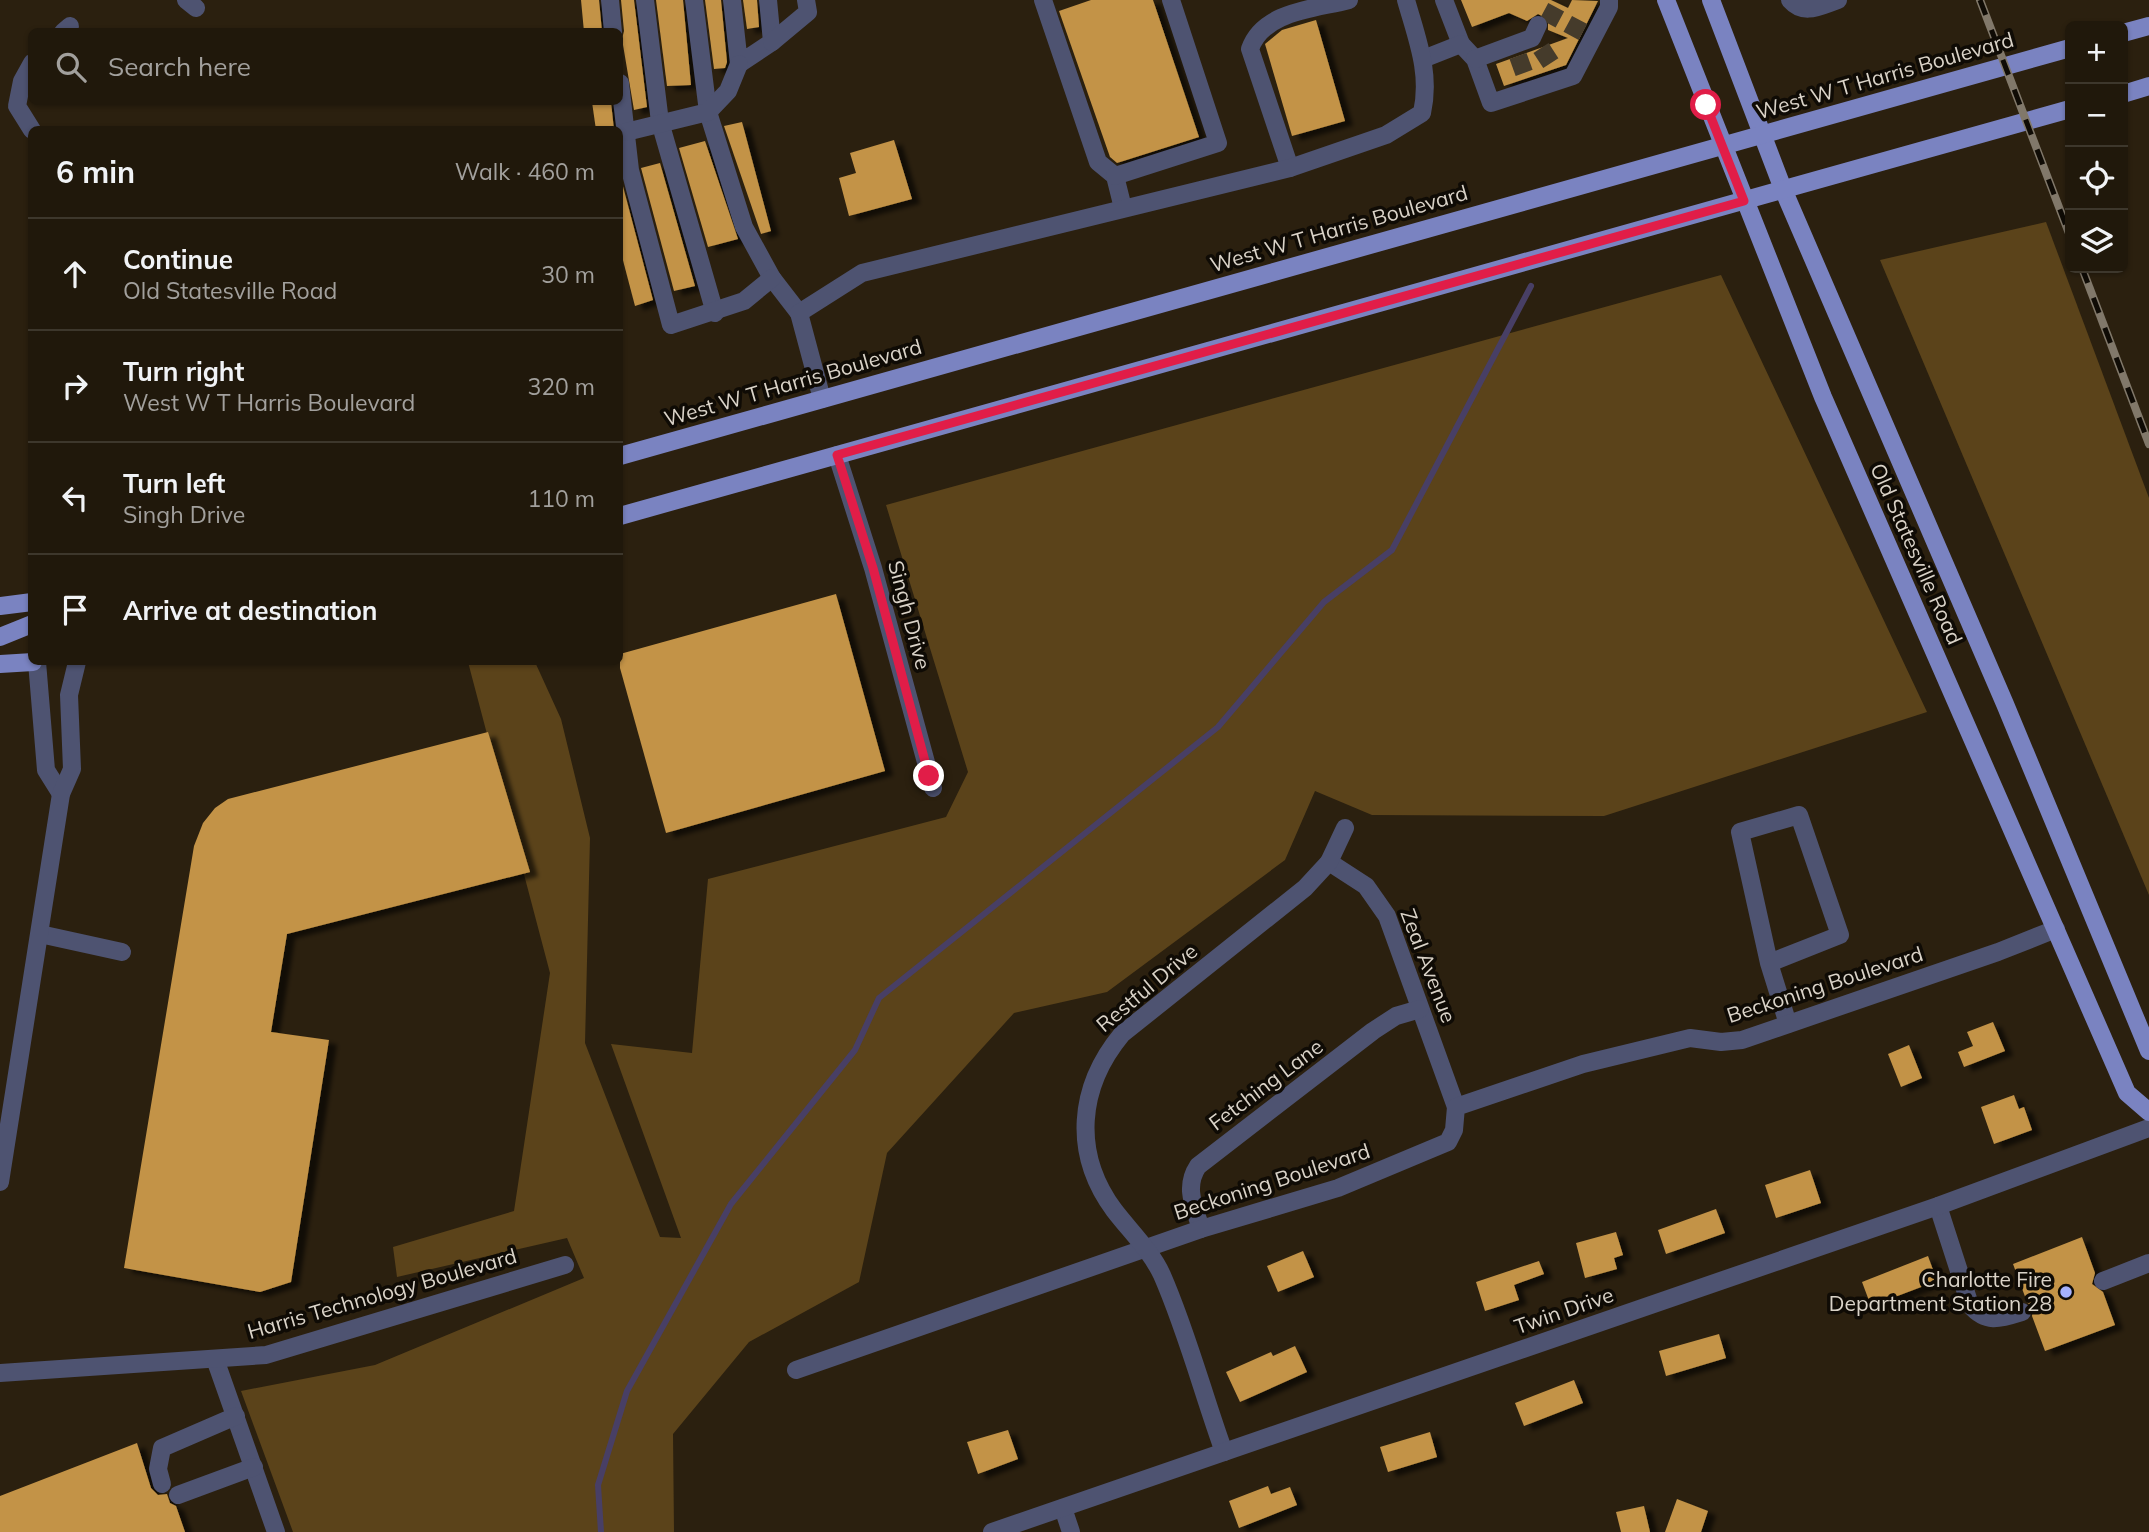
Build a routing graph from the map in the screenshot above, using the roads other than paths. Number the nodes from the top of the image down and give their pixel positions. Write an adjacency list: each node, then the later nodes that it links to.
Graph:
1 (610, 0): 18 (street)
2 (645, 0): 33 (street)
3 (694, 0): 32 (street)
4 (732, 0): 26 (street)
5 (768, 0): 21 (street)
6 (806, 0): 21 (street)
7 (1043, 0): 39 (street)
8 (1171, 0): 39 (street)
9 (1349, 0): 38 (street)
10 (1406, 0): 24 (street)
11 (1444, 0): 22 (street)
12 (1609, 0): 25 (street)
13 (1666, 0): 37 (main road, Old Statesville Road)
14 (1711, 0): 36 (main road, Old Statesville Road)
15 (1790, 0): 16 (street)
16 (1838, 0)
17 (2149, 26): 19 (main road)
18 (613, 28)
19 (2128, 32)
20 (1537, 37): 25 (street)
21 (772, 42): 26 (street)
22 (1461, 44): 24 (street); 25 (street)
23 (2065, 49): 36 (main road, West W T Harris Boulevard)
24 (1423, 59): 38 (street)
25 (1475, 59)
26 (739, 64): 32 (street)
27 (28, 71): 34 (street)
28 (2149, 86): 29 (main road)
29 (2128, 92)
30 (623, 105): 35 (street)
31 (2065, 110): 40 (main road)
32 (708, 112): 33 (street); 43 (street)
33 (660, 122): 35 (street); 44 (street)
34 (30, 126)
35 (626, 132): 44 (street)
36 (1762, 134): 37 (main road, West W T Harris Boulevard); 40 (main road, Old Statesville Road)
37 (1722, 144): 41 (main road, Old Statesville Road); 46 (main road, West W T Harris Boulevard)
38 (1290, 168): 42 (street)
39 (1115, 176): 42 (street)
40 (1783, 189): 41 (main road); 68 (main road, Old Statesville Road)
41 (1744, 201): 48 (main road); 62 (main road, Old Statesville Road)
42 (1123, 208): 45 (street)
43 (772, 278): 44 (street); 45 (street)
44 (715, 313)
45 (799, 313): 46 (street)
46 (822, 399): 47 (main road, West W T Harris Boulevard)
47 (623, 455)
48 (837, 455): 49 (main road); 58 (street, Singh Drive)
49 (623, 515)
50 (28, 602): 51 (main road)
51 (0, 606)
52 (28, 626): 53 (main road)
53 (0, 637)
54 (28, 662): 55 (main road)
55 (0, 664)
56 (35, 665): 59 (street)
57 (76, 665): 59 (street)
58 (933, 788)
59 (61, 794): 63 (street)
60 (1345, 828): 61 (street, Restful Drive)
61 (1329, 862): 66 (street, Zeal Avenue); 76 (street, Restful Drive)
62 (2056, 929): 67 (street, Beckoning Boulevard); 70 (main road, Old Statesville Road)
63 (40, 934): 64 (street); 72 (street)
64 (122, 952)
65 (1769, 963): 65 (street); 67 (street)
66 (1420, 1009): 69 (street, Zeal Avenue); 75 (street, Fetching Lane)
67 (1788, 1024): 69 (street, Beckoning Boulevard)
68 (2149, 1051)
69 (1456, 1107): 75 (street, Beckoning Boulevard)
70 (2149, 1112)
71 (2149, 1128): 74 (street, Twin Drive)
72 (4, 1135): 73 (street)
73 (0, 1182)
74 (1938, 1206): 80 (street); 85 (street, Twin Drive)
75 (1201, 1229): 76 (street, Beckoning Boulevard)
76 (1145, 1250): 82 (street, Beckoning Boulevard); 85 (street, Restful Drive)
77 (2149, 1263): 79 (street)
78 (565, 1265): 81 (street, Harris Technology Boulevard)
79 (2103, 1281)
80 (2022, 1312)
81 (215, 1359): 83 (street, Harris Technology Boulevard); 84 (street)
82 (796, 1370)
83 (0, 1373)
84 (236, 1416): 86 (street); 87 (street)
85 (1224, 1452): 89 (street, Twin Drive)
86 (254, 1467): 88 (street); 90 (street)
87 (162, 1484)
88 (178, 1495)
89 (1063, 1508): 91 (street, Twin Drive); 92 (street)
90 (276, 1532)
91 (992, 1532)
92 (1071, 1532)

